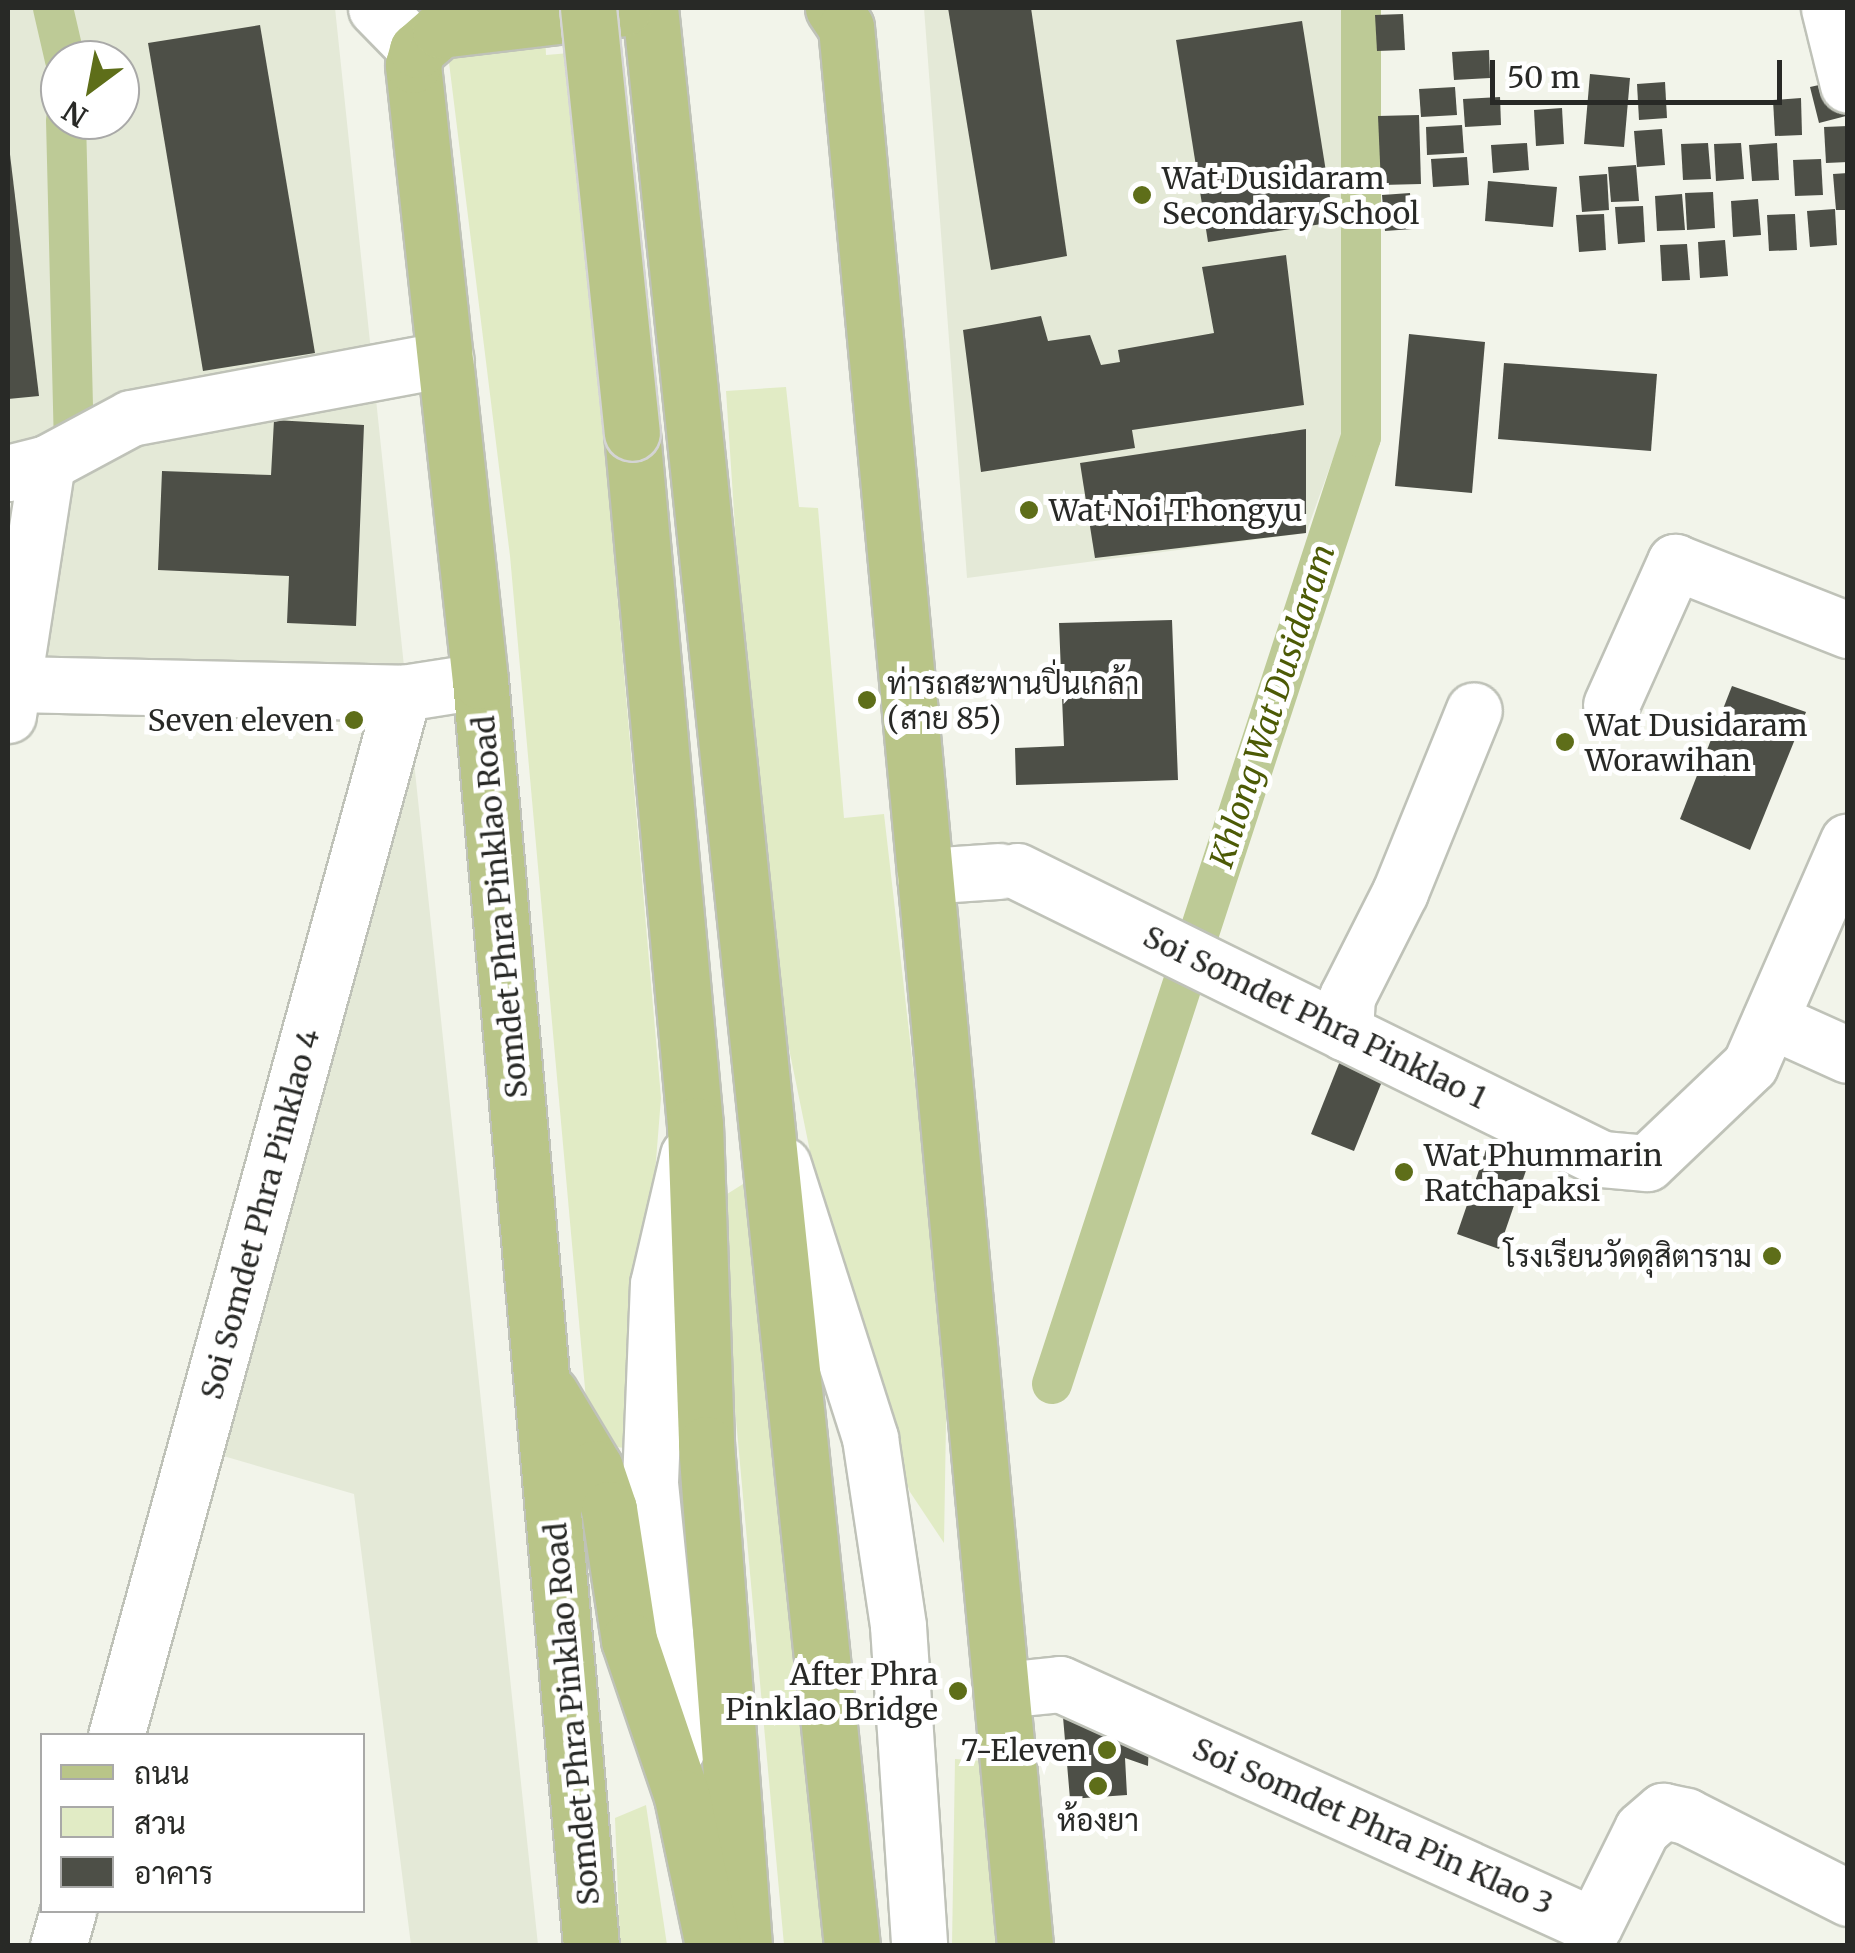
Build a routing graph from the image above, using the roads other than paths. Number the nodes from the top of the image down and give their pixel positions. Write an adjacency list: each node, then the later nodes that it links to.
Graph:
1 (376, 8): 7 (street)
2 (588, 8): 24 (main road, bridge)
3 (624, 8): 7 (main road)
4 (650, 8): 23 (main road)
5 (1830, 8): 8 (street)
6 (849, 14): 18 (main road)
7 (416, 50): 9 (main road, Somdet Phra Pinklao Road)
8 (1848, 85)
9 (446, 359): 10 (street); 12 (main road, Somdet Phra Pinklao Road)
10 (27, 468): 14 (street)
11 (1848, 630): 15 (street)
12 (480, 681): 13 (street); 25 (main road, Somdet Phra Pinklao Road)
13 (403, 693): 14 (street); 28 (street, Soi Somdet Phra Pinklao 4)
14 (11, 700)
15 (1611, 705)
16 (1474, 710): 21 (street)
17 (1848, 841): 19 (street, Soi Somdet Phra Pinklao 1)
18 (925, 876): 21 (street, Soi Somdet Phra Pinklao 1); 27 (main road)
19 (1835, 904): 20 (street, Soi Somdet Phra Pinklao 1)
20 (1770, 1020): 21 (street, Soi Somdet Phra Pinklao 1); 22 (street)
21 (1345, 1033)
22 (1848, 1056)
23 (760, 1091): 26 (street); 37 (main road)
24 (695, 1125): 29 (street); 36 (main road)
25 (542, 1383): 29 (main road); 34 (main road, Somdet Phra Pinklao Road)
26 (870, 1438): 38 (street); 39 (street)
27 (1002, 1690): 32 (street, Soi Somdet Phra Pin Klao 3); 40 (main road)
28 (117, 1733)
29 (682, 1797): 35 (main road)
30 (1848, 1898): 32 (street, Soi Somdet Phra Pin Klao 3)
31 (67, 1913): 33 (street)
32 (1602, 1939)
33 (58, 1946)
34 (591, 1946)
35 (713, 1946)
36 (744, 1946)
37 (852, 1946)
38 (918, 1946)
39 (940, 1946)
40 (1026, 1946)

